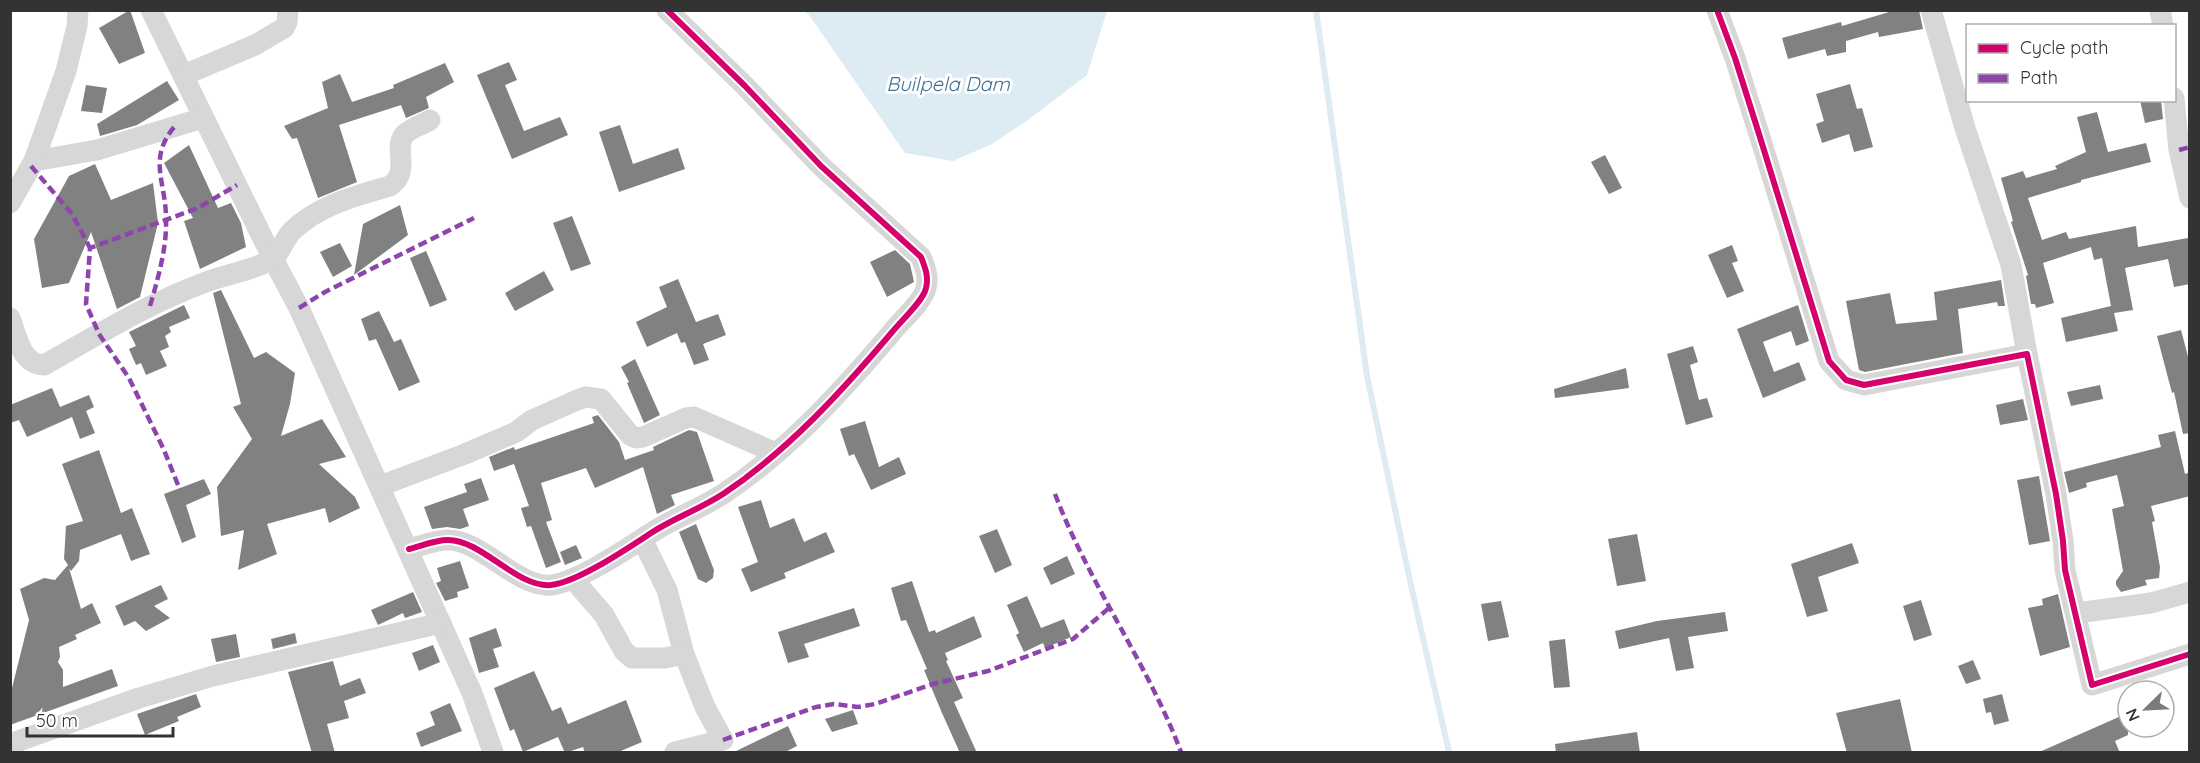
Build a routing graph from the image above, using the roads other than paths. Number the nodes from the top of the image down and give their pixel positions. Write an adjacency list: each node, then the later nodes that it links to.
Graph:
1 (78, 10): 11 (street)
2 (151, 10): 7 (street)
3 (288, 10): 7 (street)
4 (667, 10): 17 (street)
5 (1717, 10): 16 (street)
6 (1931, 10): 16 (street)
7 (184, 75): 9 (street)
8 (2175, 102): 12 (street)
9 (203, 118): 11 (street); 14 (street)
10 (430, 120): 14 (street)
11 (34, 161): 13 (street)
12 (2190, 198)
13 (10, 203)
14 (273, 259): 15 (street); 18 (street)
15 (10, 318)
16 (2028, 354): 23 (street)
17 (776, 453): 18 (street); 19 (street)
18 (380, 486): 20 (street)
19 (642, 539): 21 (street); 25 (street)
20 (409, 549): 21 (street); 24 (street)
21 (573, 579): 25 (street)
22 (2190, 592): 23 (street)
23 (2077, 613): 26 (street)
24 (441, 623): 27 (street); 28 (street)
25 (684, 654): 29 (street)
26 (2190, 654)
27 (10, 744)
28 (493, 753)
29 (675, 753)

